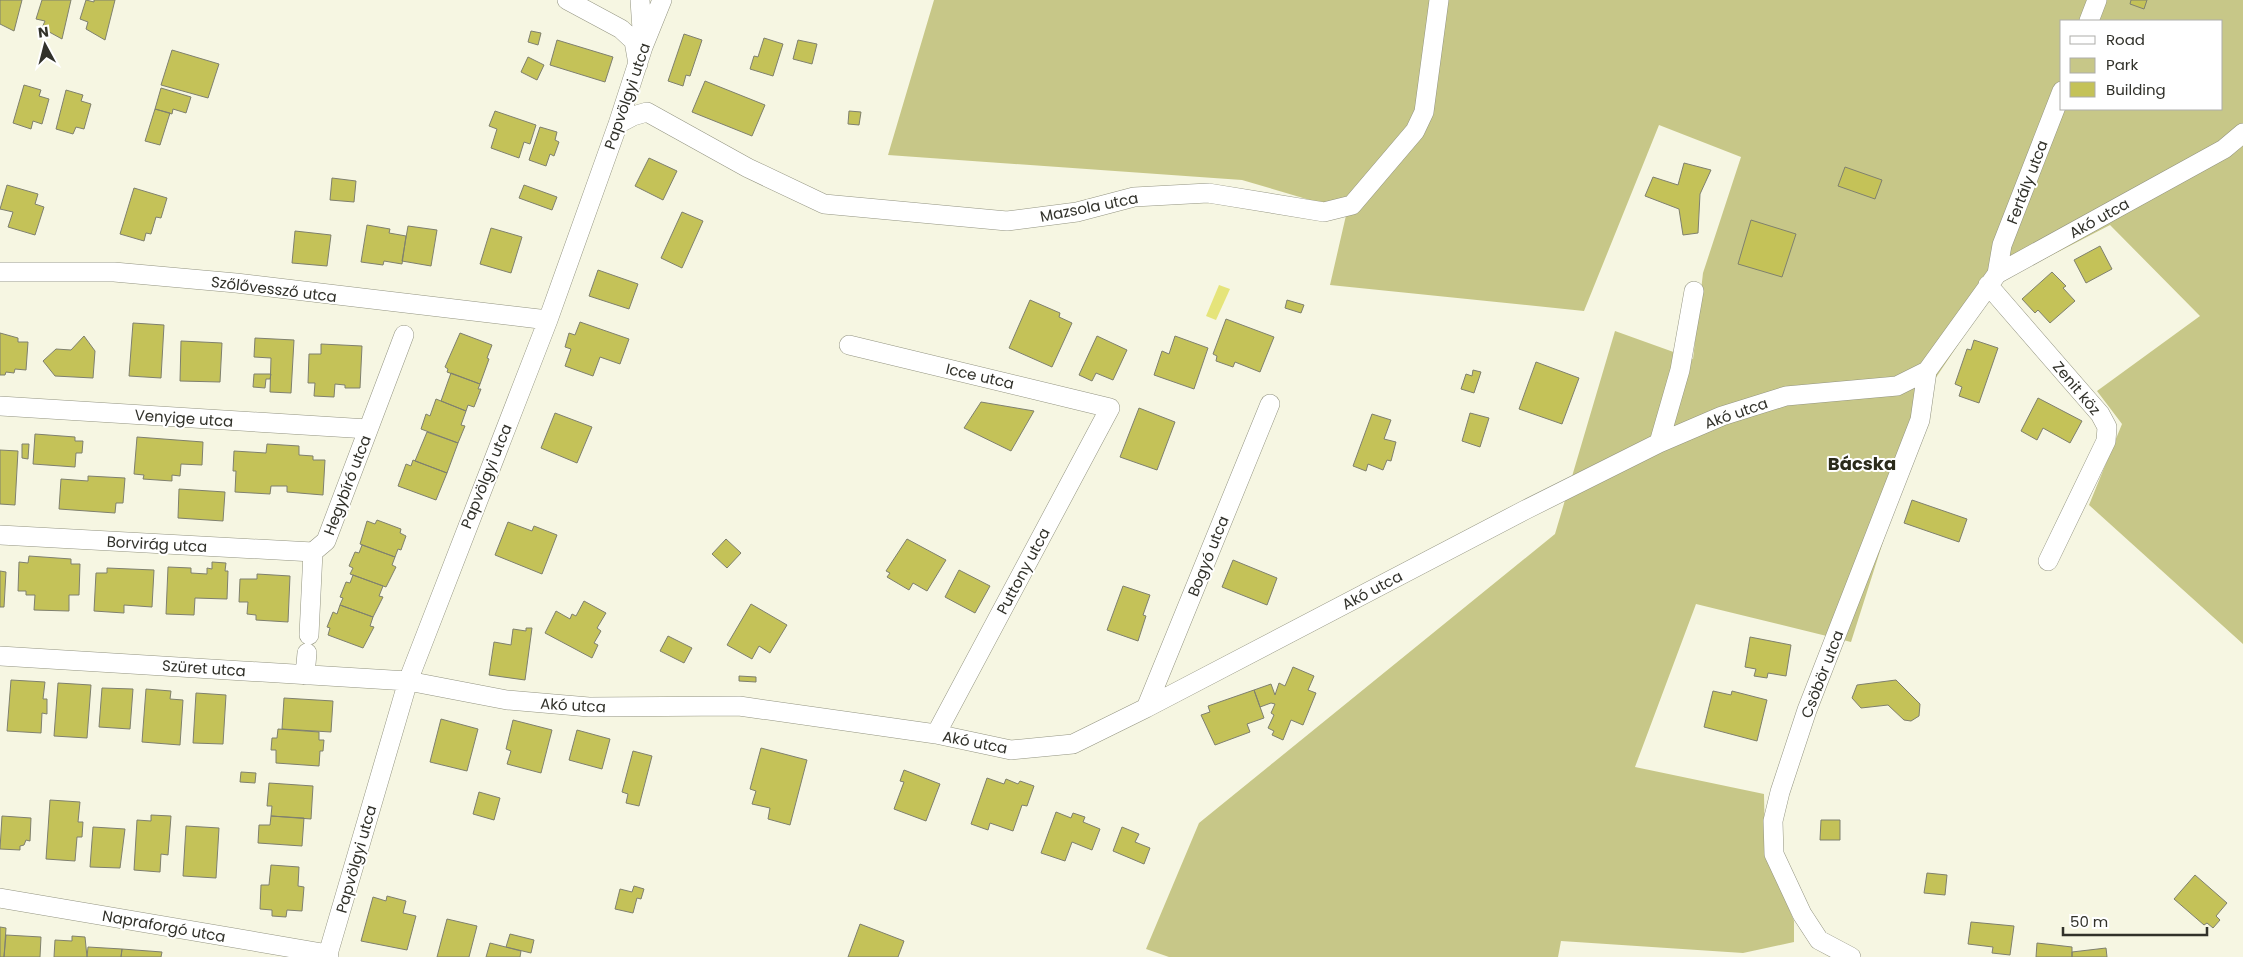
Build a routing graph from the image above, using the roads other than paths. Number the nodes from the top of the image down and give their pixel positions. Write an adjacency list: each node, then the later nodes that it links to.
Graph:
1 (567, 0): 7 (street)
2 (640, 0): 7 (street)
3 (662, 0): 7 (street, Papvölgyi utca)
4 (1438, 0): 9 (street, Mazsola utca)
5 (2097, 0): 6 (street)
6 (2089, 20)
7 (640, 56): 9 (street, Papvölgyi utca)
8 (2060, 96): 12 (street, Fertály utca)
9 (618, 124): 14 (street, Papvölgyi utca)
10 (2243, 133): 12 (street, Akó utca)
11 (0, 272): 14 (street, Szőlővessző utca)
12 (1992, 279): 17 (street, Akó utca); 25 (street, Zenit köz)
13 (1694, 291): 22 (street)
14 (548, 320): 28 (street, Papvölgyi utca)
15 (404, 335): 21 (street, Hegybíró utca)
16 (849, 345): 20 (street, Icce utca)
17 (1928, 371): 22 (street, Akó utca); 33 (street, Csöbör utca)
18 (1270, 404): 29 (street, Bogyó utca)
19 (0, 406): 21 (street, Venyige utca)
20 (1110, 408): 30 (street, Puttony utca)
21 (368, 429): 24 (street, Hegybíró utca)
22 (1659, 443): 29 (street, Akó utca)
23 (0, 535): 24 (street, Borvirág utca)
24 (313, 552): 27 (street, Hegybíró utca)
25 (2048, 561)
26 (0, 656): 27 (street, Szüret utca)
27 (305, 675): 28 (street, Szüret utca)
28 (408, 681): 30 (street, Akó utca); 32 (street, Papvölgyi utca)
29 (1146, 708): 30 (street, Akó utca)
30 (936, 734)
31 (0, 898): 32 (street, Napraforgó utca)
32 (329, 956)
33 (1851, 957)

